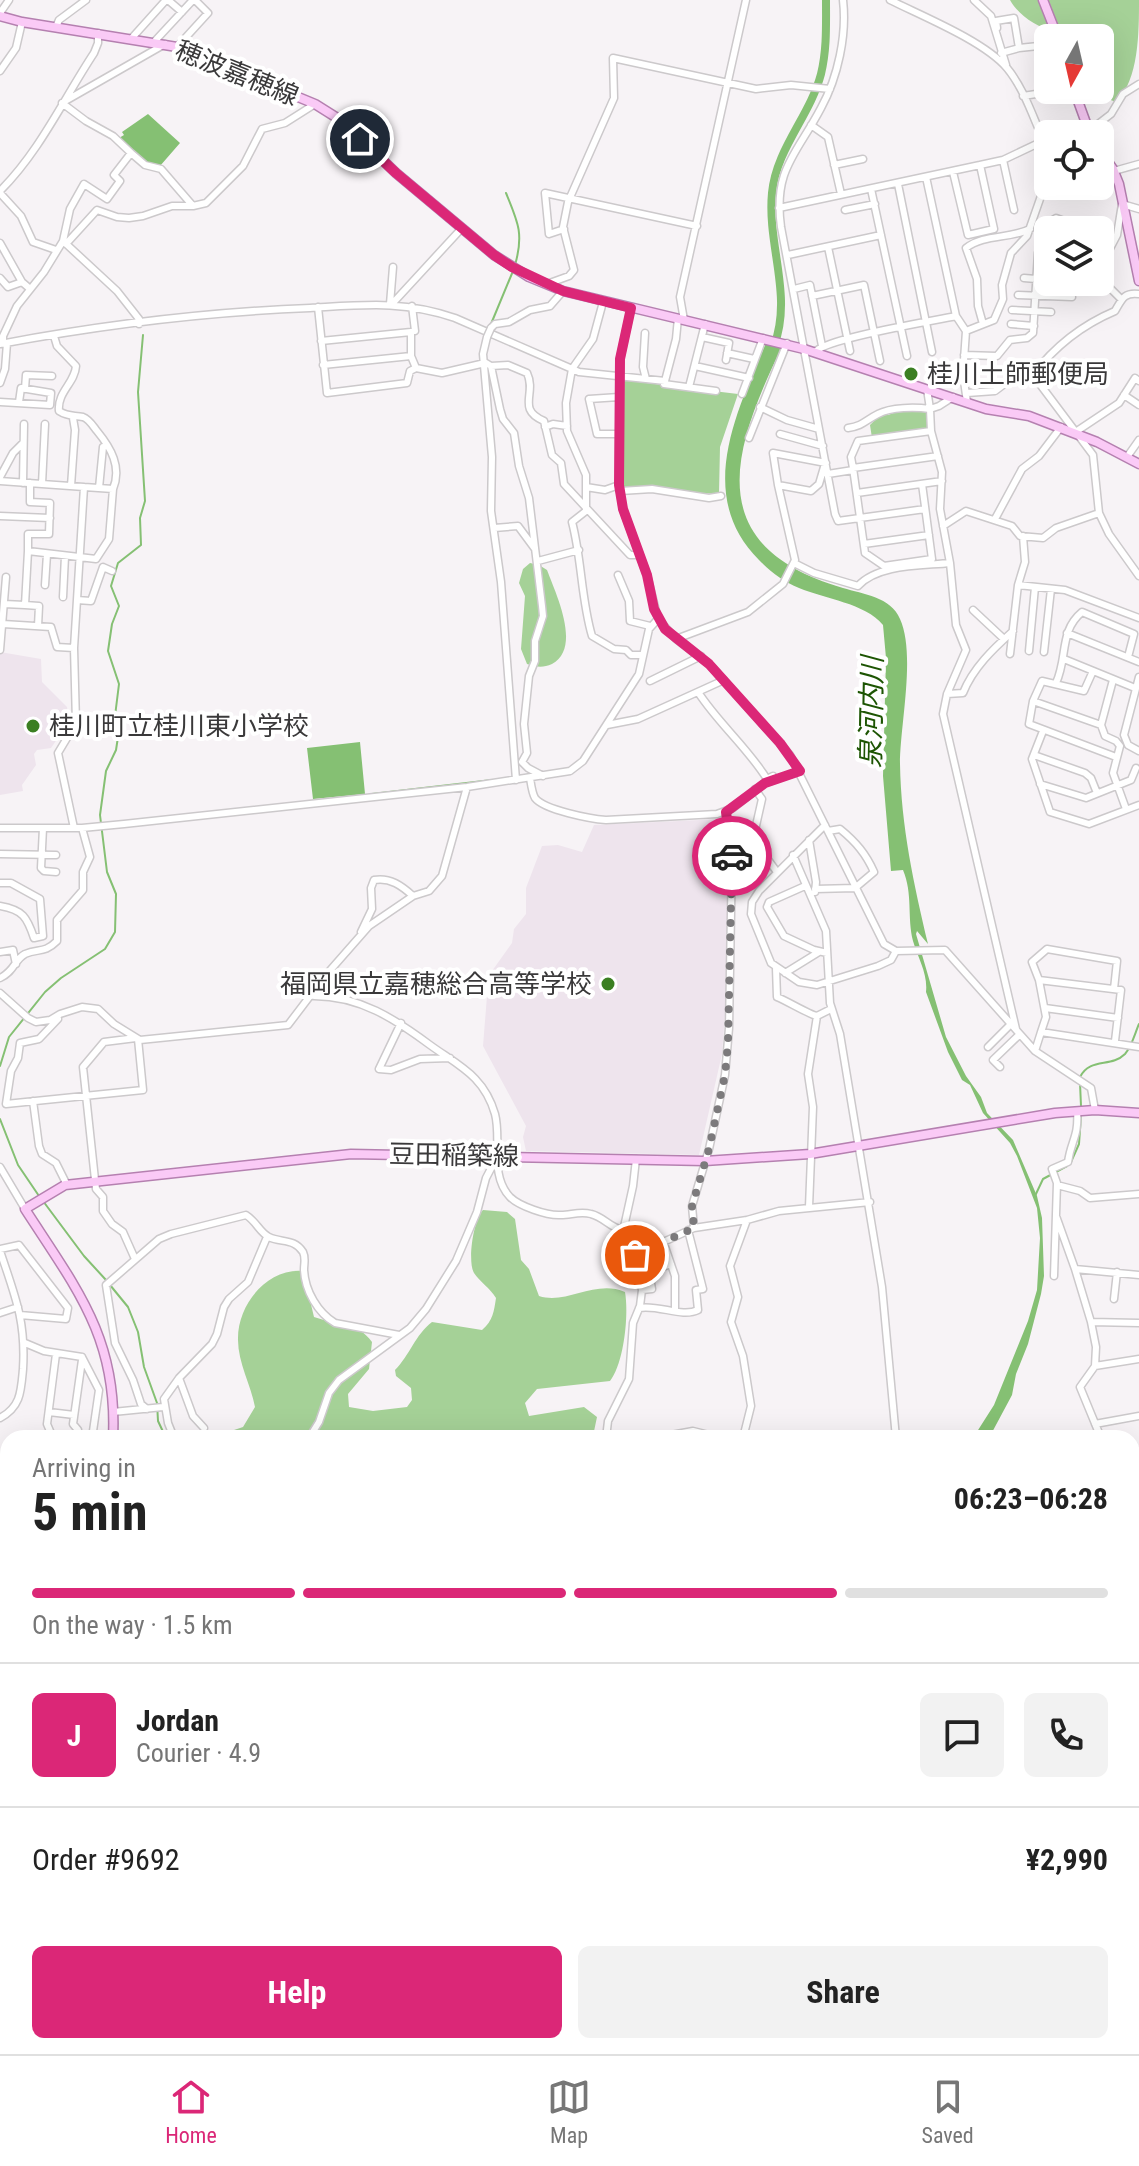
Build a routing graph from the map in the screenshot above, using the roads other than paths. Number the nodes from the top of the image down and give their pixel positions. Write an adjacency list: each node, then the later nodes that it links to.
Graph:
1 (9, 0): 11 (street)
2 (84, 0): 14 (street)
3 (167, 0): 10 (street); 17 (street)
4 (194, 0): 10 (street); 21 (street)
5 (746, 0): 26 (street)
6 (843, 0): 28 (street)
7 (890, 0): 24 (street)
8 (974, 0): 15 (street)
9 (1043, 0): 13 (main road)
10 (182, 12): 18 (street)
11 (0, 15): 12 (main road, 穂波嘉穂線)
12 (22, 22): 14 (main road, 穂波嘉穂線); 25 (street)
13 (1052, 24)
14 (56, 27): 16 (main road, 穂波嘉穂線)
15 (995, 31): 22 (street); 23 (street)
16 (98, 33): 17 (main road, 穂波嘉穂線); 31 (street)
17 (131, 39): 18 (main road, 穂波嘉穂線)
18 (154, 42): 19 (main road, 穂波嘉穂線)
19 (165, 44): 21 (main road, 穂波嘉穂線); 31 (street)
20 (1034, 46): 22 (street)
21 (177, 47): 32 (main road, 穂波嘉穂線)
22 (1019, 48): 23 (street)
23 (1001, 53): 24 (street)
24 (1007, 69): 30 (street)
25 (0, 71)
26 (728, 83): 28 (street); 50 (street); 59 (street)
27 (1139, 84): 33 (street)
28 (828, 89): 35 (street)
29 (1034, 94): 30 (street)
30 (1023, 96): 34 (street)
31 (63, 102): 37 (street); 48 (street)
32 (315, 104): 54 (street); 60 (main road, 穂波嘉穂線)
33 (1104, 120)
34 (1034, 121)
35 (811, 125): 41 (street); 55 (street)
36 (1034, 145): 39 (street)
37 (131, 153): 54 (street); 67 (street)
38 (863, 159): 41 (street)
39 (1003, 160): 42 (street); 58 (street)
40 (1139, 164): 43 (street)
41 (834, 165): 49 (street)
42 (980, 165): 44 (street); 62 (street)
43 (1114, 171): 53 (main road)
44 (953, 172): 45 (street); 65 (street)
45 (926, 177): 46 (street); 101 (street)
46 (898, 184): 47 (street); 103 (street)
47 (871, 189): 49 (street); 52 (street)
48 (0, 192): 71 (street)
49 (841, 194): 55 (street)
50 (569, 198): 59 (street); 61 (street); 61 (street)
51 (1040, 200): 63 (street)
52 (875, 204): 57 (street); 64 (street)
53 (1122, 204): 56 (street); 78 (main road); 92 (street)
54 (193, 206): 67 (street)
55 (779, 208): 72 (street)
56 (1139, 209)
57 (845, 210)
58 (1014, 210)
59 (697, 226): 102 (street)
60 (462, 228): 80 (main road, 穂波嘉穂線); 94 (street)
61 (564, 229): 80 (street)
62 (994, 229): 65 (street); 66 (street)
63 (1030, 229): 66 (street); 106 (street)
64 (881, 235): 70 (street); 109 (street)
65 (968, 235): 69 (street)
66 (996, 237): 69 (street)
67 (64, 242): 71 (street); 104 (street)
68 (0, 243): 79 (street)
69 (970, 245): 106 (street)
70 (828, 247): 72 (street); 85 (street)
71 (56, 250): 82 (street)
72 (788, 255): 83 (street)
73 (393, 267): 94 (street)
74 (861, 274): 81 (street)
75 (0, 278): 79 (street)
76 (1024, 278): 77 (street)
77 (1034, 279)
78 (1139, 281)
79 (22, 282): 82 (street)
80 (547, 284): 84 (main road, 穂波嘉穂線)
81 (864, 285): 85 (street); 114 (street)
82 (29, 288): 110 (street)
83 (794, 289): 88 (street); 122 (street)
84 (563, 291): 93 (main road, 穂波嘉穂線); 132 (street, bridge)
85 (837, 291): 88 (street); 118 (street)
86 (1139, 294): 92 (street)
87 (1018, 295): 89 (street)
88 (812, 296): 123 (street)
89 (1034, 296)
90 (1036, 296): 91 (street); 99 (street)
91 (1072, 297)
92 (1121, 299): 136 (street)
93 (603, 302): 97 (main road, 穂波嘉穂線); 135 (street)
94 (391, 304): 95 (street); 96 (street)
95 (412, 306): 111 (street); 135 (street)
96 (318, 307): 104 (street); 119 (street)
97 (631, 308): 102 (main road, 穂波嘉穂線); 138 (street)
98 (1012, 310): 99 (street)
99 (1035, 311): 100 (street); 108 (street)
100 (1051, 312)
101 (956, 316): 103 (street); 112 (street)
102 (681, 319): 105 (main road, 穂波嘉穂線); 141 (street)
103 (927, 322): 109 (street); 125 (street)
104 (139, 324): 115 (street)
105 (705, 324): 116 (street); 117 (main road, 穂波嘉穂線)
106 (983, 324): 112 (street)
107 (1011, 324): 108 (street)
108 (1034, 326): 126 (street)
109 (901, 328): 114 (street); 128 (street)
110 (3, 330): 120 (street)
111 (415, 331)
112 (966, 331): 126 (street)
113 (645, 333): 140 (street)
114 (873, 333): 118 (street); 130 (street)
115 (54, 336): 120 (street); 158 (street)
116 (702, 337): 129 (street); 133 (street)
117 (765, 338): 121 (main road); 129 (street)
118 (847, 339): 123 (street); 124 (street)
119 (321, 341): 127 (street); 131 (street)
120 (3, 343): 143 (street)
121 (786, 343): 122 (main road); 156 (street)
122 (804, 349): 123 (main road); 165 (street)
123 (818, 349): 146 (main road)
124 (850, 351)
125 (932, 352)
126 (964, 355): 152 (street)
127 (411, 356): 131 (street); 134 (street)
128 (907, 356)
129 (754, 359): 139 (street)
130 (880, 361)
131 (323, 365): 134 (street)
132 (488, 365): 134 (street); 162 (street); 203 (street); 209 (street)
133 (695, 366): 139 (street); 144 (street)
134 (416, 368)
135 (572, 369): 138 (street); 161 (street)
136 (1033, 375): 152 (street); 167 (street)
137 (52, 376): 145 (street)
138 (619, 377): 140 (street); 150 (street)
139 (749, 378): 148 (street)
140 (646, 379): 141 (street)
141 (663, 381): 144 (street)
142 (1139, 381): 149 (street)
143 (0, 382)
144 (689, 387): 147 (street)
145 (25, 389): 154 (street); 154 (street)
146 (927, 389): 151 (main road); 157 (street)
147 (716, 391)
148 (742, 394)
149 (1124, 395): 155 (street); 167 (street)
150 (619, 397): 168 (street); 168 (street)
151 (953, 397): 152 (main road); 157 (street)
152 (967, 398): 163 (main road)
153 (0, 402): 154 (street)
154 (19, 402)
155 (1139, 405)
156 (760, 407): 165 (street); 170 (street)
157 (930, 409): 164 (street); 166 (street)
158 (73, 418): 187 (street); 192 (street)
159 (24, 424): 172 (street)
160 (45, 424): 184 (street)
161 (567, 426): 162 (street); 189 (street)
162 (545, 427): 195 (street)
163 (1061, 427): 167 (main road); 201 (street)
164 (848, 428)
165 (819, 429): 173 (street)
166 (931, 431): 175 (street); 179 (street)
167 (1078, 433): 176 (main road); 197 (street)
168 (618, 434): 191 (street)
169 (780, 434): 173 (street)
170 (749, 438)
171 (1139, 440): 176 (street)
172 (23, 443): 181 (street); 183 (street)
173 (823, 446): 177 (street)
174 (103, 447): 190 (street)
175 (938, 456): 179 (street); 182 (street)
176 (1127, 457): 178 (main road)
177 (826, 463): 180 (street); 186 (street); 186 (street)
178 (1139, 464)
179 (853, 469): 180 (street); 193 (street)
180 (828, 474): 200 (street)
181 (0, 479): 183 (street)
182 (942, 481): 185 (street); 202 (street)
183 (27, 483): 184 (street); 199 (street)
184 (42, 484): 187 (street)
185 (922, 484): 193 (street); 196 (street)
186 (778, 485): 216 (street)
187 (71, 486): 188 (street)
188 (84, 487): 190 (street); 213 (street)
189 (586, 487): 191 (street); 195 (street)
190 (99, 488): 192 (street)
191 (619, 488): 194 (street); 211 (street)
192 (113, 489): 213 (street)
193 (857, 493): 200 (street)
194 (721, 496)
195 (587, 507): 207 (street); 211 (street)
196 (925, 509): 200 (street); 204 (street)
197 (1099, 513): 205 (street); 219 (street)
198 (0, 516): 199 (street)
199 (50, 518): 208 (street)
200 (860, 519): 206 (street)
201 (995, 519): 202 (street); 205 (street)
202 (943, 526): 215 (street)
203 (494, 528): 209 (street); 270 (street)
204 (929, 535): 206 (street); 206 (street)
205 (1023, 536): 222 (street)
206 (864, 544)
207 (579, 550): 214 (street); 244 (street)
208 (28, 551): 210 (street); 227 (street)
209 (537, 552): 214 (street)
210 (47, 554): 212 (street); 221 (street)
211 (639, 555): 231 (street)
212 (65, 556): 213 (street); 225 (street)
213 (80, 556): 226 (street)
214 (538, 561): 267 (street)
215 (950, 563): 216 (street); 257 (street)
216 (794, 564): 237 (street)
217 (112, 571): 226 (street)
218 (618, 575): 234 (street)
219 (1139, 576)
220 (6, 577): 228 (street)
221 (45, 585)
222 (1018, 585): 223 (street); 235 (street)
223 (1035, 587): 224 (street); 241 (street)
224 (1051, 589): 230 (street); 242 (street)
225 (63, 597)
226 (77, 600): 239 (street)
227 (25, 605): 228 (street); 233 (street)
228 (3, 607): 232 (street)
229 (973, 610): 238 (street)
230 (1139, 618)
231 (658, 619): 234 (street); 237 (street)
232 (3, 624): 233 (street); 240 (street)
233 (38, 626): 239 (street)
234 (650, 626): 244 (street)
235 (1013, 631): 238 (street); 243 (street)
236 (1067, 633): 246 (street); 246 (street); 247 (street)
237 (676, 639): 245 (street)
238 (1004, 639): 257 (street)
239 (74, 648): 281 (street)
240 (0, 650)
241 (1029, 651)
242 (1044, 652)
243 (1010, 654)
244 (643, 655): 259 (street)
245 (701, 656): 251 (street); 253 (street)
246 (1128, 657): 248 (street)
247 (1064, 659): 249 (street); 254 (street)
248 (1139, 662)
249 (1093, 671): 252 (street); 254 (street)
250 (1139, 677): 255 (street)
251 (724, 680): 256 (street); 266 (street)
252 (1113, 680): 255 (street); 260 (street)
253 (650, 681)
254 (1056, 683): 258 (street)
255 (1135, 688): 262 (street)
256 (698, 692): 259 (street); 269 (street)
257 (947, 694): 319 (street)
258 (1033, 701): 260 (street); 261 (street)
259 (607, 725): 267 (street)
260 (1101, 725): 264 (street)
261 (1043, 731): 263 (street); 264 (street)
262 (1139, 751)
263 (1034, 755): 271 (street); 275 (street)
264 (1116, 757): 272 (street)
265 (1136, 768): 272 (street)
266 (800, 771): 269 (street); 283 (street)
267 (543, 776): 268 (street)
268 (530, 778): 270 (street); 278 (street)
269 (778, 778): 274 (street)
270 (516, 780): 273 (street)
271 (1040, 784): 275 (street); 277 (street)
272 (1117, 785): 275 (street); 277 (street)
273 (467, 787): 282 (street); 295 (street)
274 (755, 789): 278 (street); 290 (street)
275 (1097, 793)
276 (1139, 805): 277 (street)
277 (1126, 809)
278 (726, 812): 338 (street)
279 (0, 828): 280 (street)
280 (43, 828): 281 (street); 286 (street)
281 (74, 828): 282 (street)
282 (82, 828): 302 (street)
283 (826, 828): 284 (street); 293 (street); 293 (street)
284 (809, 840): 288 (street); 294 (street)
285 (0, 854): 286 (street)
286 (42, 855): 287 (street); 289 (street)
287 (56, 855)
288 (793, 855): 290 (street); 292 (street)
289 (56, 872)
290 (777, 872): 303 (street)
291 (0, 883): 297 (street)
292 (805, 886): 296 (street); 301 (street)
293 (855, 888): 294 (street); 299 (street)
294 (815, 889): 296 (street)
295 (413, 896): 298 (street); 298 (street)
296 (815, 904): 301 (street)
297 (0, 906)
298 (360, 936): 309 (street)
299 (896, 951): 307 (street); 317 (street)
300 (0, 952): 302 (street)
301 (823, 952): 304 (street); 307 (street)
302 (16, 964): 305 (street)
303 (776, 968): 304 (street); 314 (street)
304 (785, 973): 307 (street)
305 (0, 978)
306 (1039, 980): 308 (street); 308 (street); 311 (street)
307 (829, 982): 312 (street)
308 (1114, 989): 315 (street)
309 (312, 991): 316 (street); 320 (street)
310 (0, 993): 313 (street)
311 (1045, 1008): 315 (street); 318 (street)
312 (831, 1009): 314 (street); 334 (street)
313 (63, 1013): 320 (street); 330 (street)
314 (817, 1016): 335 (street)
315 (1118, 1018): 321 (street)
316 (401, 1023): 325 (street); 327 (street)
317 (1010, 1025): 319 (street); 323 (street)
318 (1041, 1032): 321 (street); 326 (street)
319 (1018, 1034): 326 (street); 328 (street)
320 (137, 1039): 329 (street); 329 (street)
321 (1115, 1041): 324 (street)
322 (379, 1043): 325 (street)
323 (988, 1047)
324 (1139, 1047)
325 (389, 1048): 327 (street)
326 (1035, 1051): 331 (street)
327 (450, 1058): 336 (street)
328 (1000, 1067)
329 (86, 1095): 330 (street); 340 (street)
330 (33, 1101): 341 (street)
331 (1095, 1110): 332 (main road, 豆田稲築線); 333 (main road, 豆田稲築線)
332 (1077, 1111): 334 (main road, 豆田稲築線); 342 (street)
333 (1139, 1113)
334 (860, 1146): 335 (main road, 豆田稲築線); 344 (street)
335 (810, 1154): 338 (main road, 豆田稲築線); 345 (street)
336 (498, 1156): 337 (main road, 豆田稲築線); 340 (main road, 豆田稲築線); 350 (street); 369 (street)
337 (636, 1159): 338 (main road, 豆田稲築線); 350 (street)
338 (705, 1161): 349 (street)
339 (0, 1167): 346 (street)
340 (95, 1180): 341 (main road, 豆田稲築線); 355 (street)
341 (66, 1185): 346 (main road, 豆田稲築線)
342 (1057, 1185): 343 (street); 347 (street)
343 (1139, 1194)
344 (870, 1202): 345 (street); 393 (street)
345 (809, 1207): 348 (street)
346 (25, 1209): 379 (main road)
347 (1055, 1214): 357 (street); 360 (street)
348 (747, 1220): 349 (street); 392 (street)
349 (691, 1229): 352 (street); 364 (street)
350 (623, 1230): 354 (street)
351 (267, 1237): 355 (street); 369 (street); 375 (street)
352 (663, 1241): 354 (street); 356 (street)
353 (1, 1255): 365 (street); 365 (street)
354 (635, 1255): 361 (street)
355 (135, 1259): 377 (street)
356 (671, 1264): 361 (street); 364 (street)
357 (1075, 1269): 358 (street); 367 (street)
358 (1117, 1272): 359 (street); 362 (street)
359 (1139, 1275)
360 (1054, 1276)
361 (642, 1290): 363 (street)
362 (1114, 1299)
363 (639, 1308): 364 (street); 391 (street)
364 (675, 1310)
365 (19, 1311): 366 (street); 370 (street)
366 (0, 1313)
367 (1091, 1322): 368 (street); 374 (street)
368 (1139, 1323)
369 (399, 1335): 390 (street)
370 (25, 1343): 371 (street); 382 (street)
371 (56, 1354): 372 (street); 378 (street)
372 (82, 1357): 380 (street); 387 (street)
373 (1139, 1359): 374 (street)
374 (1095, 1366): 383 (street)
375 (179, 1378): 376 (street); 384 (street)
376 (163, 1407): 377 (street); 389 (street)
377 (147, 1409): 379 (street)
378 (49, 1412): 380 (street); 385 (street)
379 (113, 1412): 388 (main road)
380 (74, 1415): 386 (street)
381 (1139, 1416): 383 (street)
382 (0, 1418)
383 (1095, 1424): 394 (street)
384 (204, 1428)
385 (50, 1430)
386 (78, 1430)
387 (93, 1430)
388 (113, 1430)
389 (171, 1430)
390 (314, 1430)
391 (607, 1430)
392 (745, 1430)
393 (895, 1430)
394 (1098, 1430)
395 (0, 1510): 396 (street)
396 (0, 1523)

